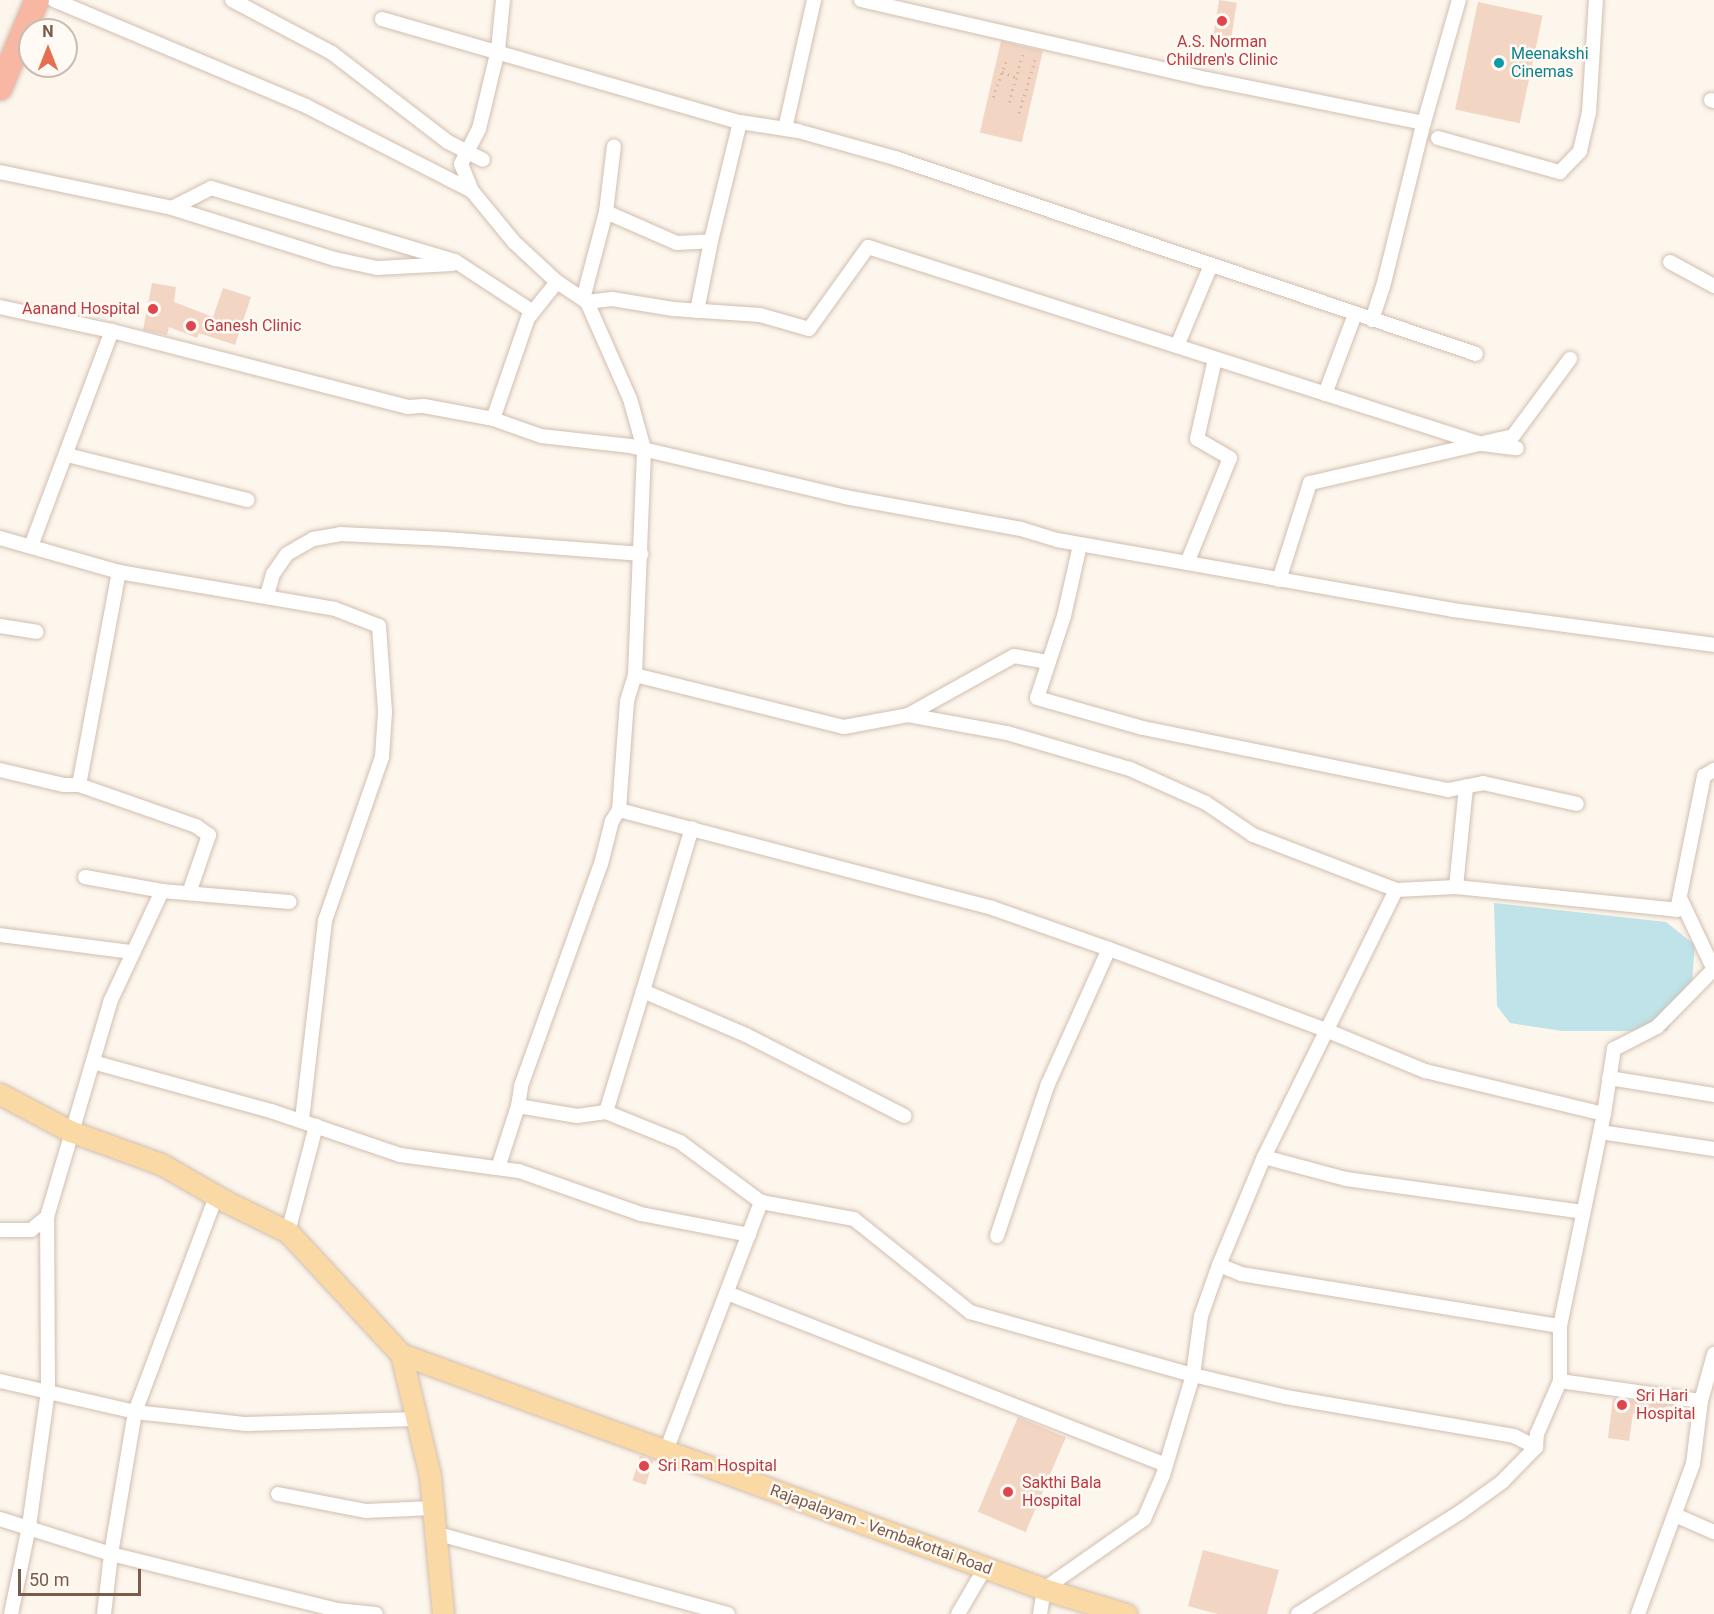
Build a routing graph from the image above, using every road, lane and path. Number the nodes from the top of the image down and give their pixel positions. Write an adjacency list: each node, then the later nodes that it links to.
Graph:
1 (37, 0): 16 (highway)
2 (54, 0): 28 (street)
3 (503, 0): 11 (street)
4 (814, 0): 22 (street)
5 (861, 0): 10 (street)
6 (1459, 0): 21 (street)
7 (1596, 0): 23 (street)
8 (238, 2): 25 (street)
9 (382, 19): 11 (street)
10 (1028, 36): 15 (path); 21 (street)
11 (498, 50): 20 (street); 25 (street)
12 (1037, 56): 19 (path)
13 (1007, 59): 14 (path)
14 (1002, 72): 15 (path); 17 (path)
15 (1016, 76): 18 (path)
16 (0, 88)
17 (993, 95)
18 (1009, 102)
19 (1020, 113)
20 (740, 122): 22 (street); 31 (street)
21 (1424, 123): 42 (street)
22 (785, 129): 34 (street)
23 (1438, 138)
24 (614, 146): 30 (street)
25 (467, 152): 26 (street); 28 (street)
26 (483, 159)
27 (0, 172): 29 (street)
28 (472, 191): 35 (street)
29 (172, 208): 32 (street); 32 (street)
30 (606, 212): 31 (street); 37 (street)
31 (711, 241): 39 (street)
32 (455, 261): 40 (street)
33 (1670, 262): 36 (street)
34 (1210, 265): 41 (street); 44 (street)
35 (557, 282): 37 (street); 40 (street)
36 (1714, 286)
37 (585, 301): 39 (street); 52 (street)
38 (0, 307): 43 (street)
39 (697, 311): 44 (street)
40 (533, 312): 49 (street)
41 (1354, 314): 42 (street); 48 (street)
42 (1372, 320): 45 (street)
43 (112, 332): 49 (street); 53 (street)
44 (1177, 346): 46 (street)
45 (1476, 354)
46 (1215, 359): 48 (street); 59 (street)
47 (1570, 359): 50 (street)
48 (1325, 394): 50 (street)
49 (493, 419): 52 (street)
50 (1482, 444): 51 (street); 61 (street)
51 (1517, 448)
52 (644, 449): 56 (street); 58 (street)
53 (67, 455): 54 (street); 57 (street)
54 (247, 500)
55 (0, 538): 57 (street)
56 (1080, 545): 59 (street); 66 (street)
57 (31, 546): 60 (street)
58 (642, 554): 62 (street); 67 (street)
59 (1187, 563): 61 (street)
60 (119, 572): 62 (street); 71 (street)
61 (1279, 580): 65 (street)
62 (267, 595): 97 (street)
63 (0, 626): 64 (street)
64 (37, 632)
65 (1714, 645)
66 (1048, 662): 68 (street); 72 (street)
67 (635, 675): 68 (street); 74 (street)
68 (908, 716): 78 (street)
69 (0, 770): 71 (street)
70 (1714, 770): 81 (street)
71 (79, 785): 80 (street)
72 (1466, 786): 73 (street); 77 (street)
73 (1577, 804)
74 (619, 810): 75 (street); 93 (street)
75 (692, 828): 84 (street); 87 (street)
76 (85, 877): 79 (street)
77 (1456, 887): 78 (street); 81 (street)
78 (1396, 890): 88 (street)
79 (162, 891): 80 (street); 85 (street)
80 (189, 893): 82 (street)
81 (1680, 898): 86 (street)
82 (290, 902)
83 (0, 935): 85 (street)
84 (1109, 949): 88 (street); 111 (street)
85 (131, 952): 89 (street)
86 (1714, 970): 90 (street)
87 (643, 991): 94 (street); 96 (street)
88 (1328, 1031): 95 (street); 102 (street)
89 (93, 1062): 97 (street); 99 (street)
90 (1609, 1078): 92 (street); 95 (street)
91 (0, 1094): 99 (main road)
92 (1714, 1095)
93 (518, 1106): 94 (street); 103 (street)
94 (606, 1113): 105 (street)
95 (1604, 1114): 100 (street)
96 (904, 1116)
97 (302, 1121): 98 (street)
98 (316, 1126): 103 (street); 109 (street)
99 (70, 1131): 104 (main road); 107 (street)
100 (1600, 1132): 101 (street); 106 (street)
101 (1714, 1149)
102 (1264, 1157): 106 (street); 112 (street)
103 (498, 1168): 110 (street)
104 (216, 1196): 109 (main road); 122 (street)
105 (761, 1202): 110 (street); 117 (street)
106 (1583, 1212): 114 (street)
107 (47, 1217): 108 (street); 120 (street)
108 (0, 1230)
109 (288, 1232): 115 (main road)
110 (749, 1235): 113 (street)
111 (997, 1236)
112 (1220, 1265): 114 (street); 117 (street)
113 (727, 1293): 125 (street); 126 (street)
114 (1560, 1326): 119 (street)
115 (401, 1354): 123 (main road); 125 (main road, Rajapalayam - Vembakottai Road)
116 (1714, 1354): 121 (street)
117 (1194, 1375): 124 (street); 126 (street)
118 (0, 1381): 120 (street)
119 (1560, 1381): 121 (street); 124 (street)
120 (48, 1391): 122 (street); 131 (street)
121 (1701, 1401): 129 (street)
122 (135, 1412): 123 (street); 134 (street)
123 (417, 1419): 128 (main road)
124 (1536, 1447): 145 (street)
125 (666, 1451): 135 (main road, Rajapalayam - Vembakottai Road)
126 (1166, 1465): 136 (street)
127 (278, 1494): 128 (street)
128 (433, 1508): 133 (main road)
129 (1675, 1515): 132 (street); 146 (street)
130 (0, 1519): 131 (street)
131 (30, 1526): 134 (street); 137 (street)
132 (1714, 1532)
133 (435, 1533): 140 (main road); 141 (street)
134 (111, 1554): 138 (street); 139 (street)
135 (985, 1568): 136 (main road, Rajapalayam - Vembakottai Road); 142 (street)
136 (1044, 1589): 143 (street); 144 (main road, Rajapalayam - Vembakottai Road)
137 (10, 1614)
138 (104, 1614)
139 (376, 1614)
140 (443, 1614)
141 (728, 1614)
142 (958, 1614)
143 (1040, 1614)
144 (1126, 1614)
145 (1298, 1614)
146 (1638, 1614)

